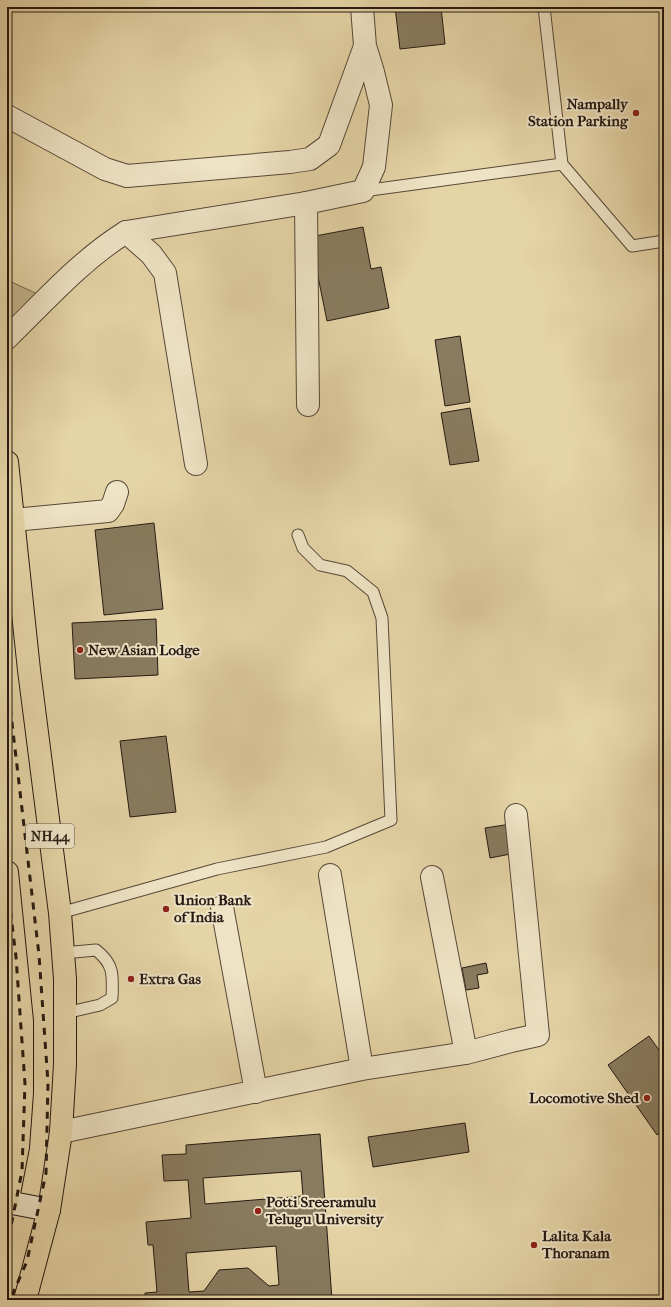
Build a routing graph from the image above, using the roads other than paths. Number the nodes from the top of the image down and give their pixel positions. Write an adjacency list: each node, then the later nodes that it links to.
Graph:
1 (357, 7): 2 (street)
2 (362, 7): 4 (street)
3 (544, 7): 6 (lane)
4 (365, 46): 5 (street); 7 (street)
5 (7, 116)
6 (562, 164): 7 (lane); 10 (lane)
7 (363, 191): 8 (street)
8 (306, 203): 9 (street); 12 (street)
9 (126, 232): 11 (street); 14 (street)
10 (664, 241)
11 (7, 338)
12 (308, 405)
13 (7, 462): 16 (highway, NH44)
14 (196, 464)
15 (117, 492): 16 (street)
16 (14, 520): 23 (highway, NH44)
17 (298, 535): 23 (lane)
18 (516, 815): 26 (street)
19 (7, 872): 30 (highway)
20 (330, 875): 27 (street)
21 (432, 877): 26 (street)
22 (222, 907): 28 (street)
23 (60, 913): 24 (highway, NH44)
24 (63, 953): 25 (highway, NH44); 25 (lane)
25 (65, 1013): 29 (highway, NH44)
26 (466, 1053): 27 (street)
27 (362, 1069): 28 (street)
28 (256, 1092): 29 (street)
29 (61, 1132): 31 (highway, NH44)
30 (7, 1202): 31 (street)
31 (49, 1210): 32 (highway, NH44)
32 (25, 1300)

